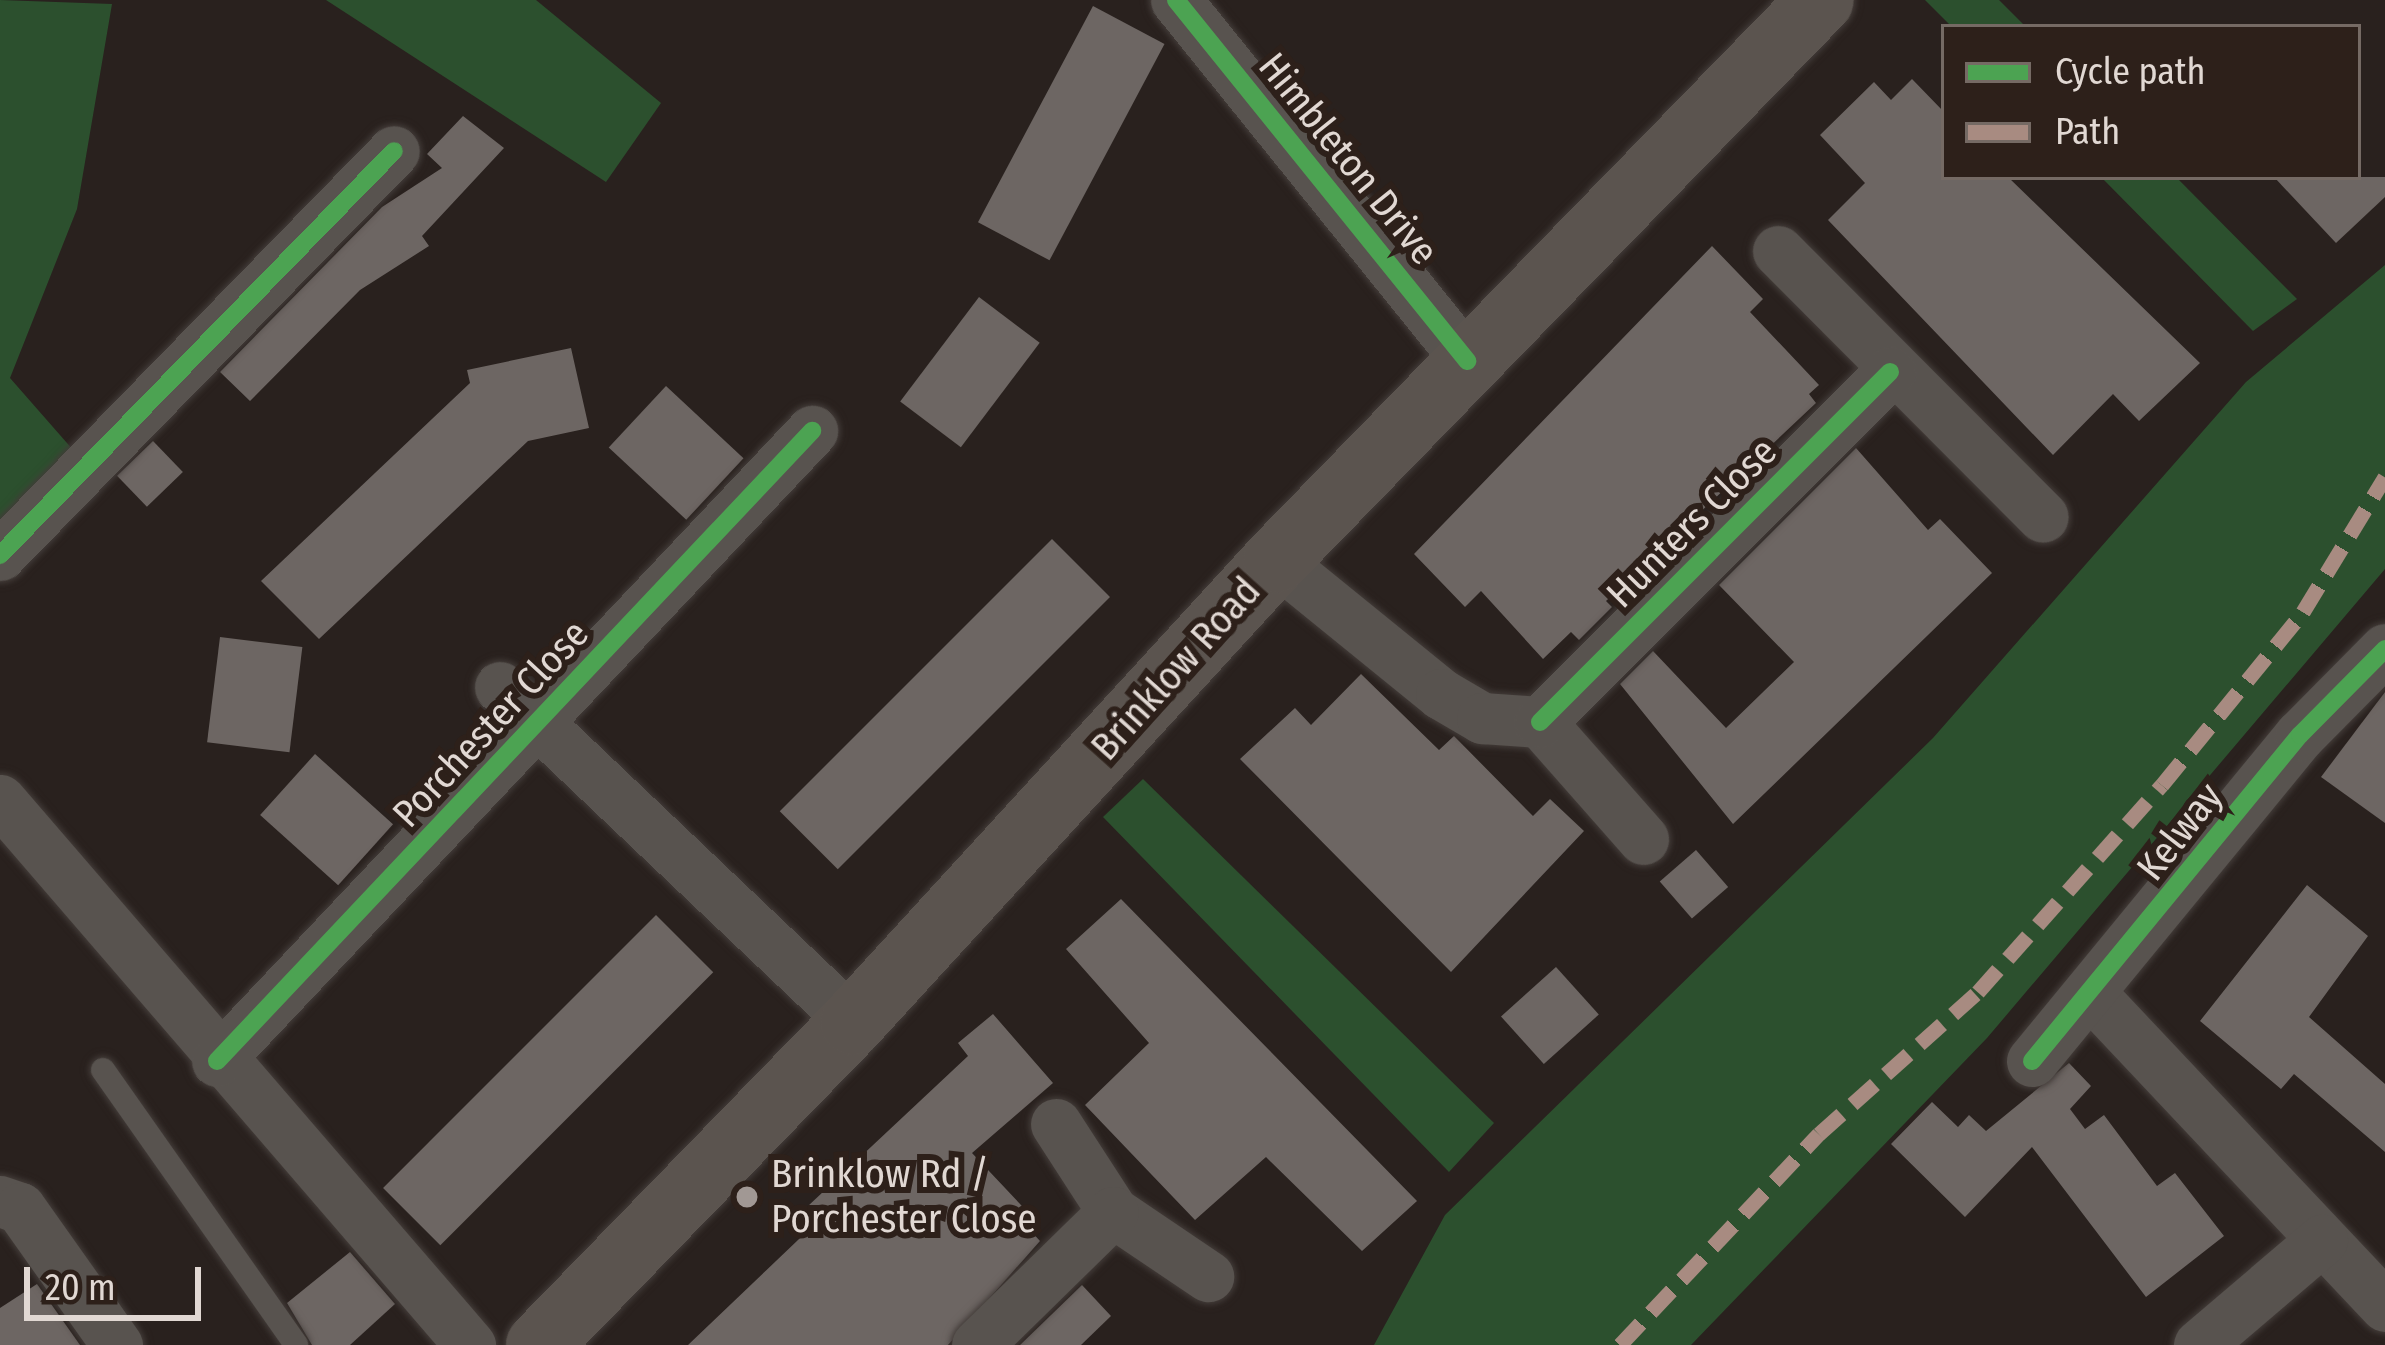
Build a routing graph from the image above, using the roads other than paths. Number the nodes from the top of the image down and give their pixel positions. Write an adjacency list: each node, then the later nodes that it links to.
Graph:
1 (1176, 0): 5 (street, Himbleton Drive)
2 (1822, 0): 5 (main road, Brinklow Road)
3 (394, 151): 9 (street)
4 (1778, 251): 6 (street)
5 (1467, 362): 10 (main road, Brinklow Road)
6 (1891, 372): 8 (street); 14 (street, Hunters Close)
7 (812, 431): 13 (street, Porchester Close)
8 (2043, 517)
9 (0, 555)
10 (1276, 560): 14 (street); 18 (main road, Brinklow Road)
11 (2385, 649): 17 (street, Kelway)
12 (500, 687): 13 (street, Porchester Close)
13 (540, 721): 18 (street, Porchester Close); 20 (street, Porchester Close)
14 (1540, 722): 16 (street)
15 (0, 800): 20 (street)
16 (1643, 839)
17 (2093, 996): 19 (street, Kelway); 25 (street)
18 (853, 1022): 31 (main road, Brinklow Road)
19 (2032, 1060)
20 (217, 1061): 30 (street)
21 (103, 1070): 29 (lane)
22 (1056, 1124): 24 (street)
23 (0, 1201): 28 (street)
24 (1113, 1212): 26 (street); 32 (street)
25 (2322, 1240): 27 (street); 33 (street)
26 (1208, 1276)
27 (2385, 1306)
28 (117, 1345)
29 (296, 1345)
30 (470, 1345)
31 (538, 1345)
32 (977, 1345)
33 (2199, 1345)

